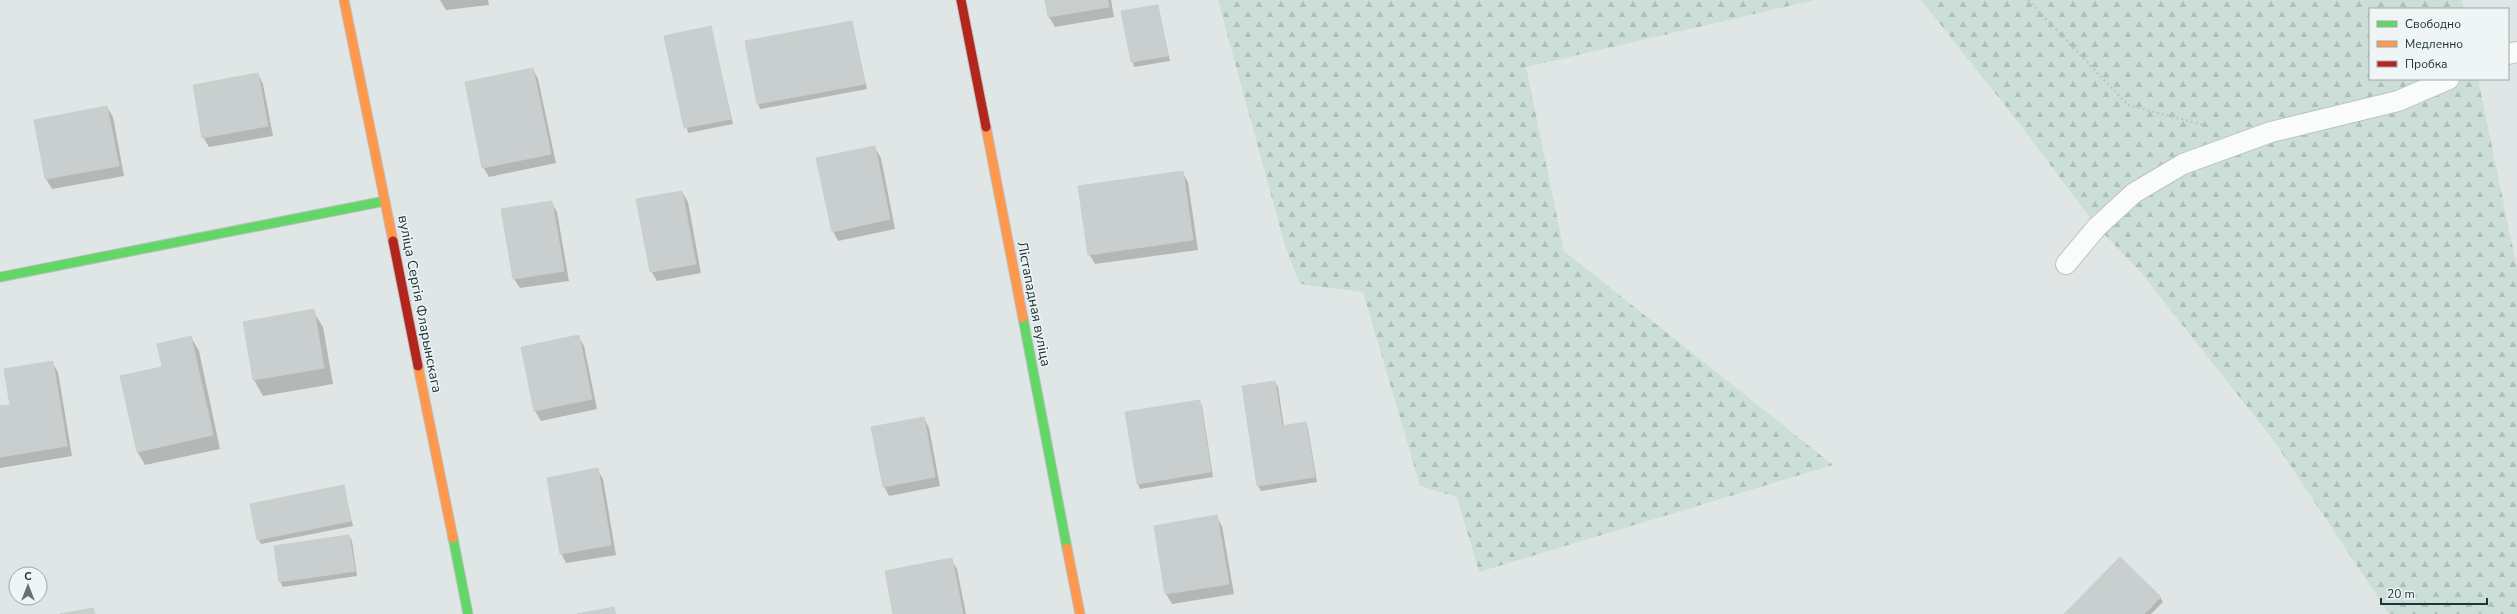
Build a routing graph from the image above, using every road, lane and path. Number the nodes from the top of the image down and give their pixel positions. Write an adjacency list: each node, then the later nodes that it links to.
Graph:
1 (344, 0): 6 (street, вуліца Сергія Фларынскага)
2 (961, 0): 10 (street, Лістападная вуліца)
3 (2028, 0): 5 (path)
4 (2447, 80): 7 (lane)
5 (2208, 126)
6 (385, 201): 8 (street); 9 (street, вуліца Сергія Фларынскага)
7 (2066, 264)
8 (0, 277)
9 (468, 614)
10 (1080, 614)

